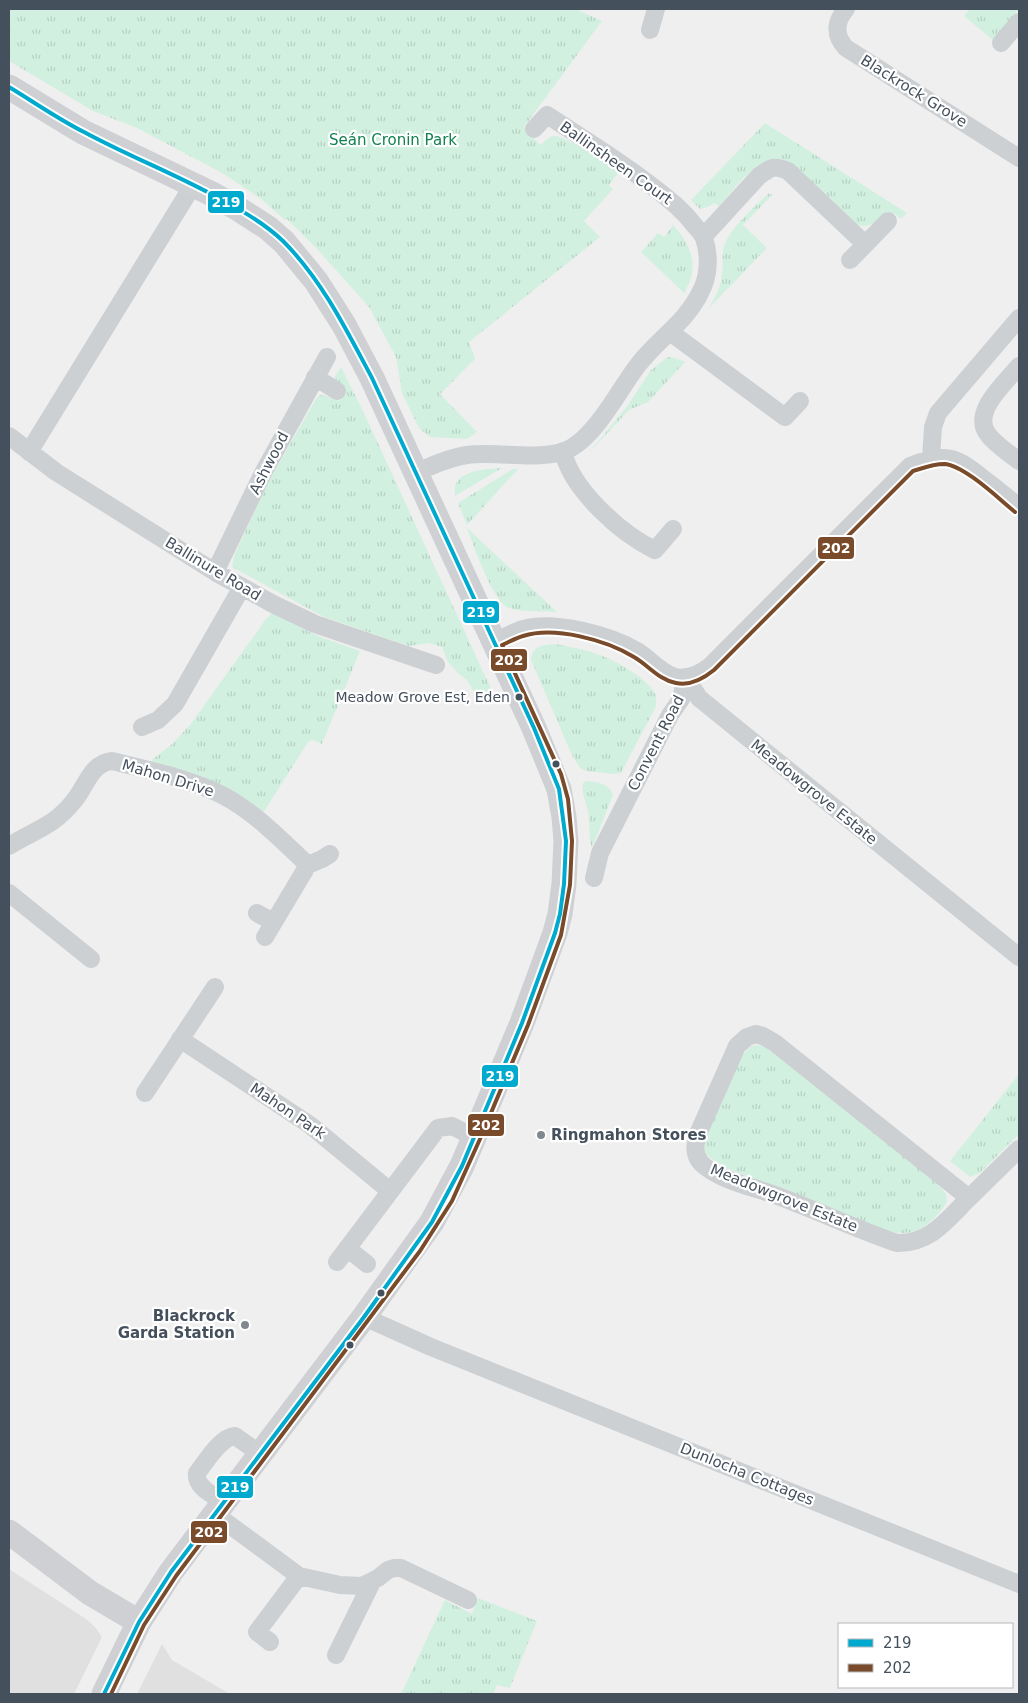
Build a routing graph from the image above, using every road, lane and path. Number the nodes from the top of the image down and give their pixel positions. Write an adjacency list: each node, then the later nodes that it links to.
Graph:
1 (656, 9): 4 (street)
2 (846, 9): 8 (street, Blackrock Grove)
3 (1019, 22): 5 (street)
4 (650, 30)
5 (1001, 43)
6 (9, 87): 9 (street)
7 (534, 128): 11 (street, Ballinsheen Court)
8 (1019, 158)
9 (193, 185): 22 (street); 26 (street)
10 (888, 221): 12 (street)
11 (704, 236): 12 (street); 15 (street)
12 (865, 244): 13 (street)
13 (850, 260)
14 (1019, 318): 24 (street)
15 (670, 332): 20 (street); 23 (street)
16 (326, 356): 18 (street, Ashwood)
17 (1019, 366): 25 (street)
18 (315, 377): 19 (street); 29 (street, Ashwood)
19 (337, 391)
20 (800, 400)
21 (9, 436): 22 (street, Ballinure Road)
22 (29, 452): 29 (street, Ballinure Road)
23 (563, 452): 26 (street); 28 (street)
24 (931, 458): 27 (street, Convent Road); 33 (street, Convent Road)
25 (1019, 461)
26 (417, 472): 31 (street)
27 (1019, 507)
28 (673, 529)
29 (215, 572): 30 (street, Ballinure Road)
30 (242, 587): 32 (street, Ballinure Road); 34 (street)
31 (494, 642): 33 (street); 46 (street)
32 (436, 665)
33 (686, 678): 38 (street, Convent Road); 41 (street, Meadowgrove Estate)
34 (142, 727)
35 (9, 846): 37 (street, Mahon Drive)
36 (330, 854): 37 (street)
37 (308, 865): 40 (street)
38 (594, 878)
39 (9, 893): 42 (street)
40 (257, 913)
41 (1019, 957)
42 (91, 959)
43 (215, 987): 44 (street)
44 (180, 1039): 45 (street); 48 (street, Mahon Park)
45 (145, 1093)
46 (474, 1137): 48 (street); 51 (street)
47 (1019, 1149): 49 (street, Meadowgrove Estate)
48 (390, 1191): 50 (street)
49 (969, 1198): 49 (street, Meadowgrove Estate)
50 (367, 1264)
51 (364, 1317): 52 (street); 57 (street, Dunlocha Cottages)
52 (260, 1454): 53 (street); 53 (street)
53 (219, 1508): 55 (street); 59 (street)
54 (9, 1532): 59 (street)
55 (299, 1576): 56 (street); 60 (street)
56 (372, 1582): 58 (street); 61 (street)
57 (1019, 1584)
58 (468, 1600)
59 (139, 1622): 62 (street)
60 (263, 1637)
61 (336, 1656)
62 (104, 1694)

